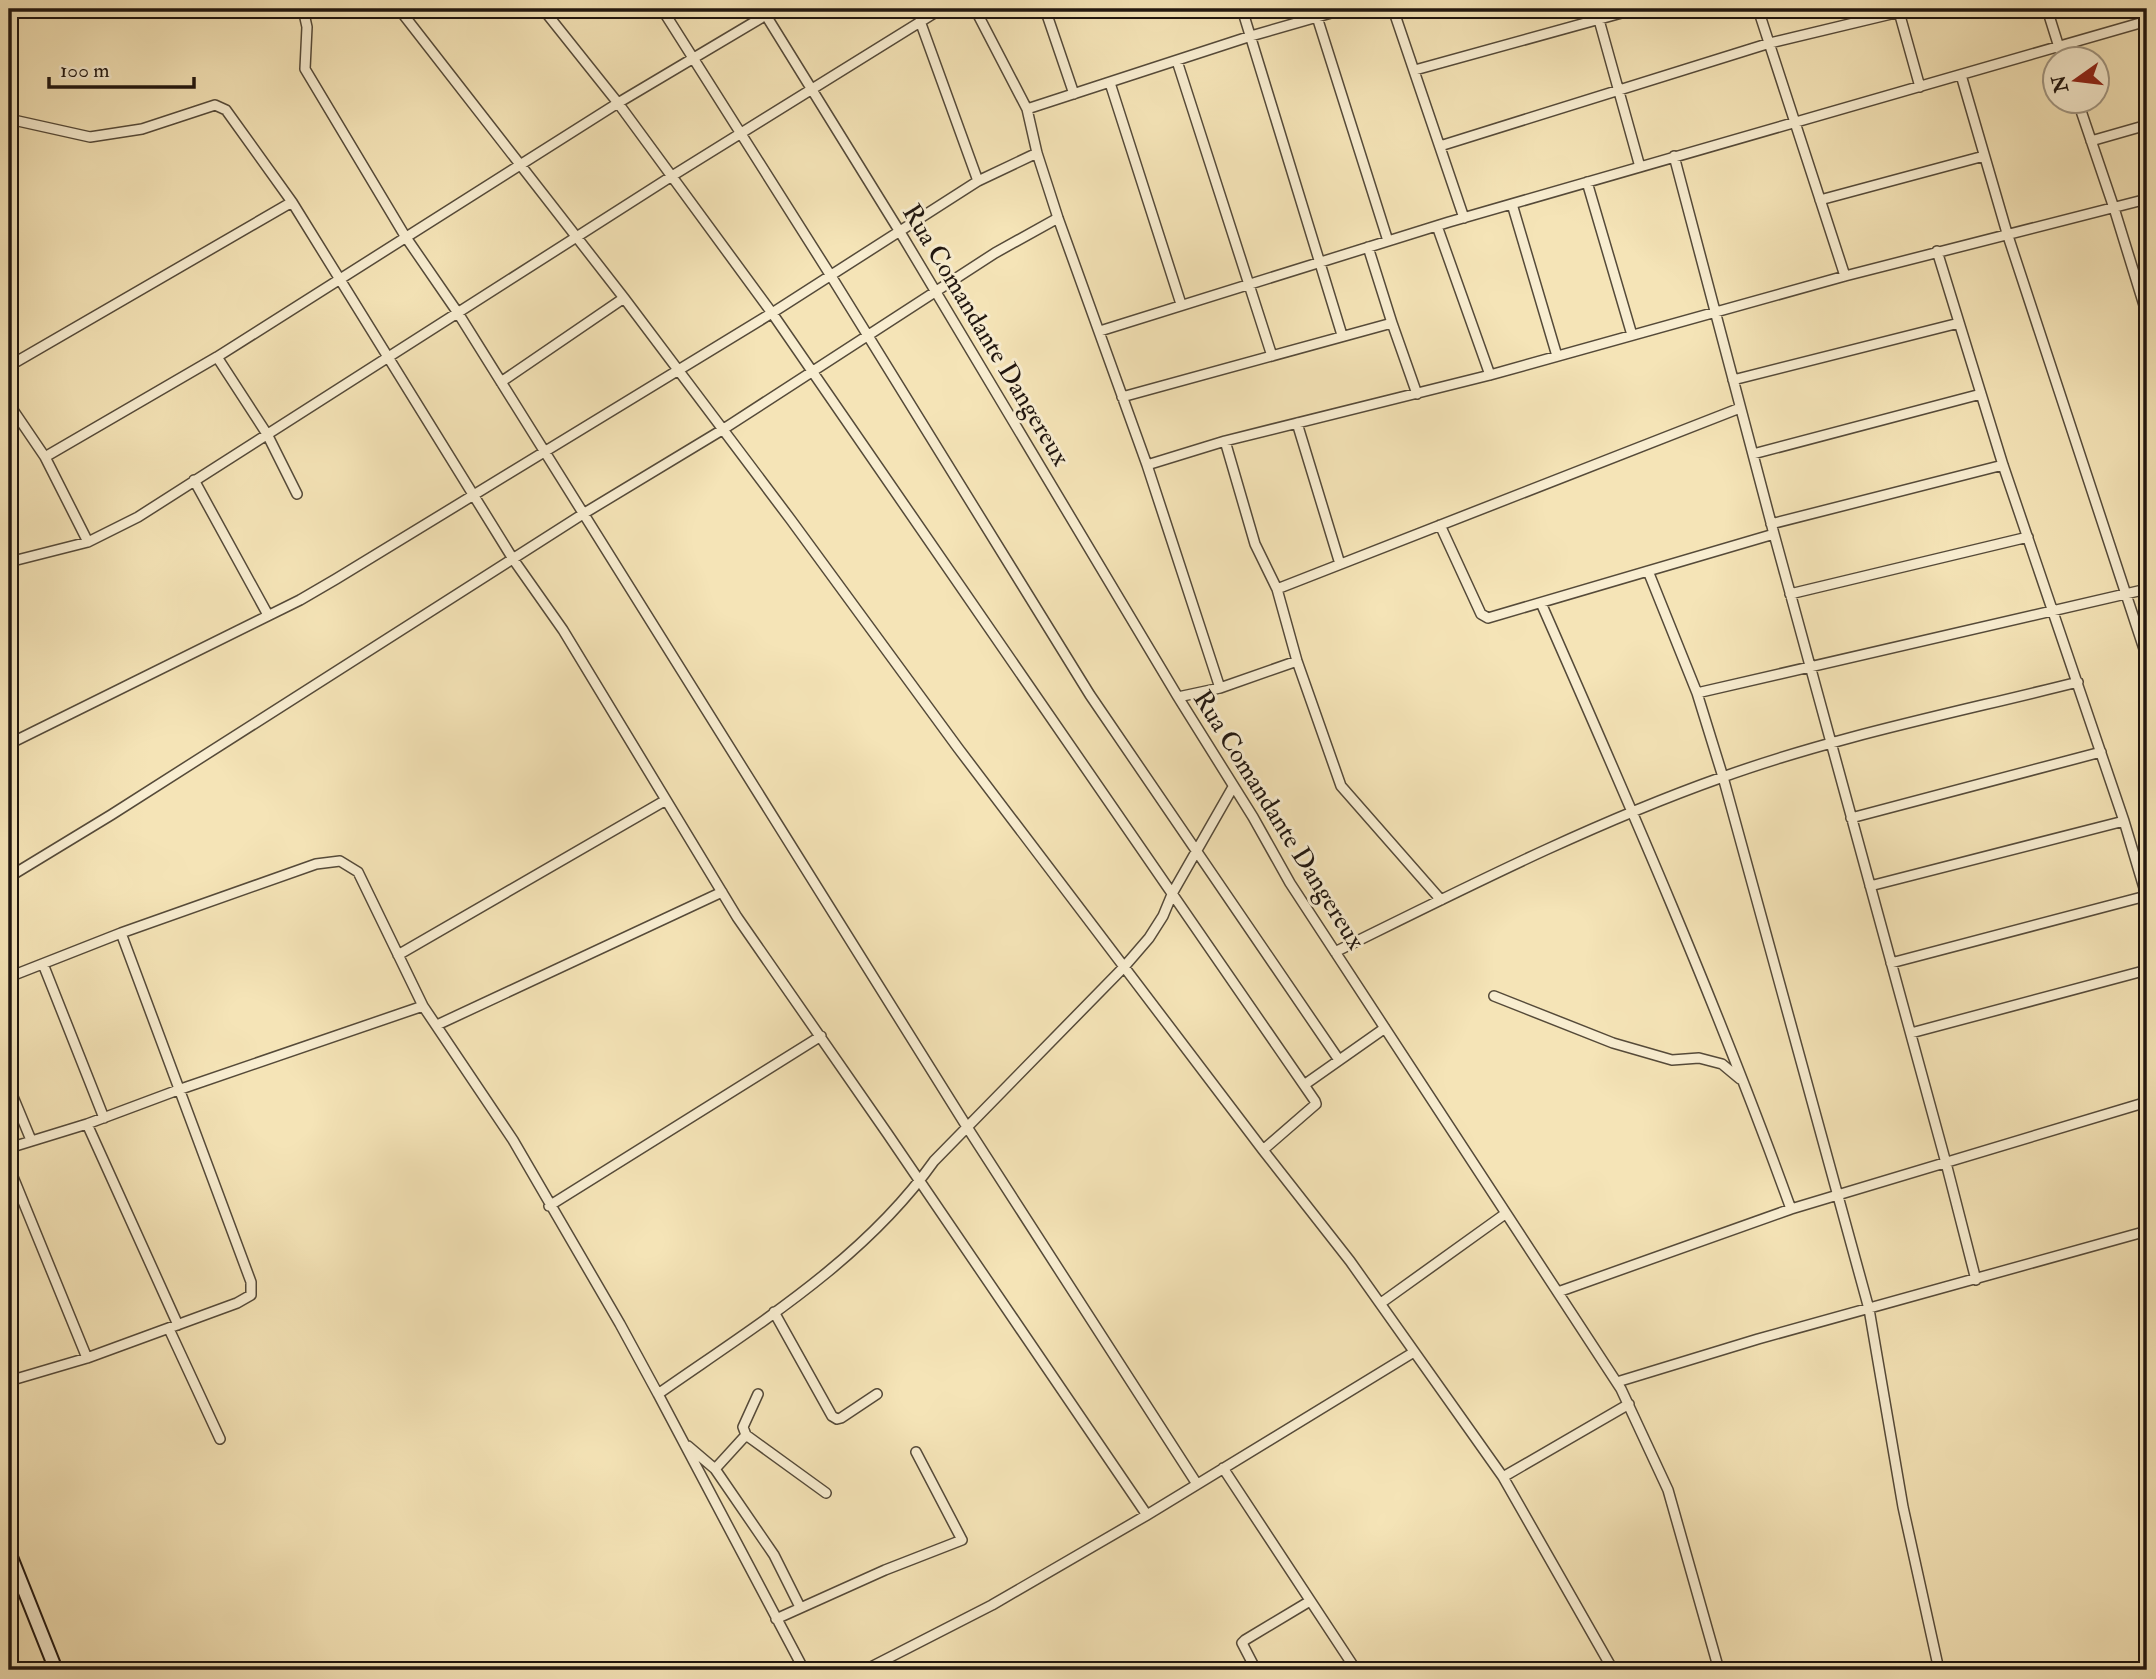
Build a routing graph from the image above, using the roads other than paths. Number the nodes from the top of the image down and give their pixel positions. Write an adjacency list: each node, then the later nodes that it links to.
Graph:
1 (303, 9): 60 (street)
2 (399, 9): 45 (street)
3 (543, 9): 33 (street)
4 (662, 9): 24 (street)
5 (941, 9): 19 (street)
6 (975, 9): 34 (street)
7 (1045, 9): 32 (street)
8 (1242, 9): 21 (street)
9 (1345, 9): 17 (street)
10 (1393, 9): 26 (street)
11 (1636, 9): 18 (street)
12 (1758, 9): 22 (street)
13 (1912, 9): 16 (street)
14 (2047, 9): 23 (street)
15 (764, 12): 24 (street); 30 (street, Rua Comandante Dangereux)
16 (1899, 12): 22 (street); 29 (street)
17 (1317, 17): 21 (street); 62 (street)
18 (1599, 20): 26 (street); 31 (street)
19 (919, 21): 30 (street); 48 (street)
20 (2147, 21): 23 (street)
21 (1251, 36): 25 (street); 65 (street)
22 (1770, 43): 31 (street); 37 (street)
23 (2058, 45): 27 (street)
24 (692, 58): 33 (street); 39 (street)
25 (1177, 61): 28 (street); 69 (street)
26 (1415, 70): 41 (street)
27 (1961, 75): 29 (street); 44 (street)
28 (1110, 83): 32 (street); 72 (street)
29 (1920, 87): 37 (street)
30 (812, 88): 39 (street); 58 (street, Rua Comandante Dangereux)
31 (1619, 91): 41 (street); 46 (street)
32 (1074, 94): 34 (street)
33 (618, 103): 45 (street); 47 (street)
34 (1027, 109): 42 (street)
35 (2083, 116): 40 (street)
36 (9, 119): 52 (street)
37 (1794, 122): 43 (street); 51 (street)
38 (2147, 125): 40 (street)
39 (741, 133): 47 (street); 66 (street)
40 (2091, 141): 54 (street)
41 (1440, 146): 56 (street)
42 (1037, 153): 48 (street); 55 (street)
43 (1674, 156): 46 (street); 73 (street)
44 (1984, 156): 51 (street); 59 (street)
45 (518, 165): 60 (street); 61 (street)
46 (1640, 166): 49 (street)
47 (672, 176): 61 (street); 75 (street)
48 (978, 181): 58 (street)
49 (1587, 182): 53 (street); 81 (street)
50 (2147, 199): 54 (street)
51 (1820, 200): 67 (street)
52 (292, 202): 68 (street); 87 (street)
53 (1512, 204): 56 (street); 84 (street)
54 (2114, 208): 59 (street); 76 (street)
55 (1058, 218): 70 (street); 79 (street)
56 (1464, 218): 57 (street)
57 (1437, 226): 62 (street); 90 (street)
58 (900, 232): 66 (street); 70 (street, Rua Comandante Dangereux)
59 (2007, 233): 64 (street); 122 (street)
60 (405, 236): 68 (street); 74 (street)
61 (576, 239): 71 (street); 74 (street)
62 (1388, 241): 63 (street)
63 (1368, 247): 65 (street); 77 (street)
64 (1937, 251): 67 (street); 78 (street)
65 (1320, 261): 69 (street); 80 (street)
66 (831, 276): 75 (street); 82 (street)
67 (1844, 276): 73 (street)
68 (338, 280): 85 (street); 86 (street)
69 (1249, 284): 72 (street); 83 (street)
70 (936, 292): 82 (street); 132 (street, Rua Comandante Dangereux)
71 (624, 298): 88 (street); 92 (street)
72 (1181, 304): 79 (street)
73 (1714, 311): 81 (street); 91 (street)
74 (458, 313): 86 (street); 92 (street)
75 (772, 313): 88 (street); 89 (street)
76 (2147, 315)
77 (1392, 323): 80 (street); 93 (street)
78 (1959, 323): 91 (street); 94 (street)
79 (1100, 331): 95 (street)
80 (1342, 335): 83 (street)
81 (1632, 335): 84 (street)
82 (868, 336): 89 (street); 142 (street)
83 (1272, 356): 95 (street)
84 (1557, 356): 90 (street)
85 (216, 357): 100 (street); 104 (street)
86 (388, 359): 100 (street); 109 (street)
87 (9, 366)
88 (678, 370): 99 (street); 102 (street)
89 (813, 372): 99 (street); 146 (street)
90 (1490, 375): 93 (street)
91 (1733, 380): 97 (street)
92 (501, 382): 102 (street)
93 (1417, 394): 98 (street)
94 (1981, 394): 103 (street); 106 (street)
95 (1122, 397): 105 (street)
96 (9, 404): 104 (street)
97 (1740, 408): 103 (street); 111 (street)
98 (1297, 423): 101 (street); 117 (street)
99 (722, 430): 110 (street); 154 (street)
100 (267, 434): 107 (street); 108 (street)
101 (1225, 441): 105 (street); 119 (street)
102 (544, 453): 109 (street); 110 (street)
103 (1753, 454): 112 (street)
104 (45, 457): 114 (street)
105 (1147, 465): 130 (street)
106 (2003, 465): 112 (street); 113 (street)
107 (194, 480): 114 (street); 125 (street)
108 (297, 494)
109 (475, 494): 115 (street); 125 (street)
110 (583, 514): 115 (street); 171 (street)
111 (1440, 525): 117 (street); 123 (street)
112 (1772, 529): 118 (street); 121 (street)
113 (2028, 537): 121 (street); 124 (street)
114 (88, 542): 116 (street)
115 (513, 559): 138 (street); 143 (street)
116 (9, 562)
117 (1340, 564): 119 (street)
118 (1648, 571): 123 (street); 131 (street)
119 (1277, 589): 127 (street)
120 (2147, 589): 122 (street)
121 (1790, 594): 128 (street)
122 (2126, 595): 124 (street); 126 (street)
123 (1541, 603): 139 (street)
124 (2054, 611): 128 (street); 129 (street)
125 (268, 615): 133 (street)
126 (2147, 658)
127 (1297, 661): 130 (street); 148 (street)
128 (1810, 667): 131 (street); 134 (street)
129 (2078, 682): 134 (street); 135 (street)
130 (1220, 688): 132 (street)
131 (1697, 693): 136 (street)
132 (1178, 697): 137 (street, Rua Comandante Dangereux)
133 (9, 744)
134 (1831, 744): 136 (street); 140 (street)
135 (2101, 752): 140 (street); 141 (street)
136 (1723, 776): 139 (street); 178 (street)
137 (1233, 787): 142 (street); 150 (street, Rua Comandante Dangereux)
138 (666, 800): 145 (street); 151 (street)
139 (1633, 810): 148 (street); 164 (street)
140 (1852, 817): 144 (street)
141 (2124, 821): 144 (street); 147 (street)
142 (1197, 850): 146 (street); 163 (street)
143 (9, 877)
144 (1870, 886): 152 (street)
145 (722, 892): 159 (street); 162 (street)
146 (1173, 892): 154 (street); 165 (street)
147 (2147, 897): 152 (street)
148 (1441, 900): 150 (street)
149 (121, 933): 151 (street); 153 (street); 167 (street)
150 (1335, 952): 160 (street, Rua Comandante Dangereux)
151 (398, 955): 158 (street)
152 (1891, 962): 161 (street)
153 (43, 964): 156 (street); 169 (street)
154 (1124, 967): 171 (street); 174 (street)
155 (2147, 970): 161 (street)
156 (9, 976)
157 (1494, 996): 164 (street)
158 (423, 1006): 159 (street); 167 (street)
159 (436, 1025): 179 (street)
160 (1385, 1028): 163 (street); 181 (street, Rua Comandante Dangereux)
161 (1911, 1033): 175 (street)
162 (821, 1036): 177 (street); 179 (street)
163 (1339, 1060): 165 (street)
164 (1743, 1082): 180 (street)
165 (1304, 1085): 174 (street)
166 (9, 1087): 172 (street)
167 (178, 1090): 169 (street); 188 (street)
168 (2147, 1102): 175 (street)
169 (104, 1118): 170 (street)
170 (87, 1124): 172 (street); 188 (street)
171 (967, 1127): 177 (street); 204 (street)
172 (32, 1140): 173 (street)
173 (9, 1148)
174 (1263, 1150): 185 (street)
175 (1946, 1163): 178 (street); 183 (street)
176 (9, 1167): 190 (street)
177 (919, 1181): 187 (street); 206 (street)
178 (1839, 1196): 180 (street); 186 (street)
179 (549, 1206): 193 (street)
180 (1791, 1209): 184 (street)
181 (1505, 1213): 184 (street, Rua Comandante Dangereux); 185 (street)
182 (2147, 1231): 183 (street)
183 (1976, 1280): 186 (street)
184 (1558, 1292): 192 (street, Rua Comandante Dangereux)
185 (1381, 1303): 189 (street)
186 (1869, 1309): 192 (street); 218 (street)
187 (774, 1312): 193 (street); 195 (street)
188 (173, 1327): 190 (street); 198 (street)
189 (1414, 1352): 201 (street); 203 (street)
190 (87, 1358): 191 (street)
191 (9, 1381)
192 (1617, 1382): 196 (street, Rua Comandante Dangereux)
193 (658, 1394): 199 (street)
194 (758, 1394): 197 (street)
195 (877, 1394)
196 (1629, 1404): 203 (street); 217 (street, Rua Comandante Dangereux)
197 (746, 1435): 202 (street); 205 (street)
198 (220, 1439)
199 (683, 1441): 202 (street); 210 (street)
200 (916, 1452): 209 (street)
201 (1223, 1468): 204 (street); 208 (street)
202 (715, 1469): 209 (street)
203 (1503, 1477): 216 (street)
204 (1197, 1484): 206 (street)
205 (826, 1493)
206 (1147, 1515): 213 (street)
207 (9, 1552): 211 (main road)
208 (1310, 1601): 214 (street); 215 (street)
209 (800, 1607): 210 (street)
210 (776, 1619): 212 (street)
211 (55, 1670)
212 (804, 1670)
213 (865, 1670)
214 (1256, 1670)
215 (1356, 1670)
216 (1613, 1670)
217 (1719, 1670)
218 (1940, 1670)

